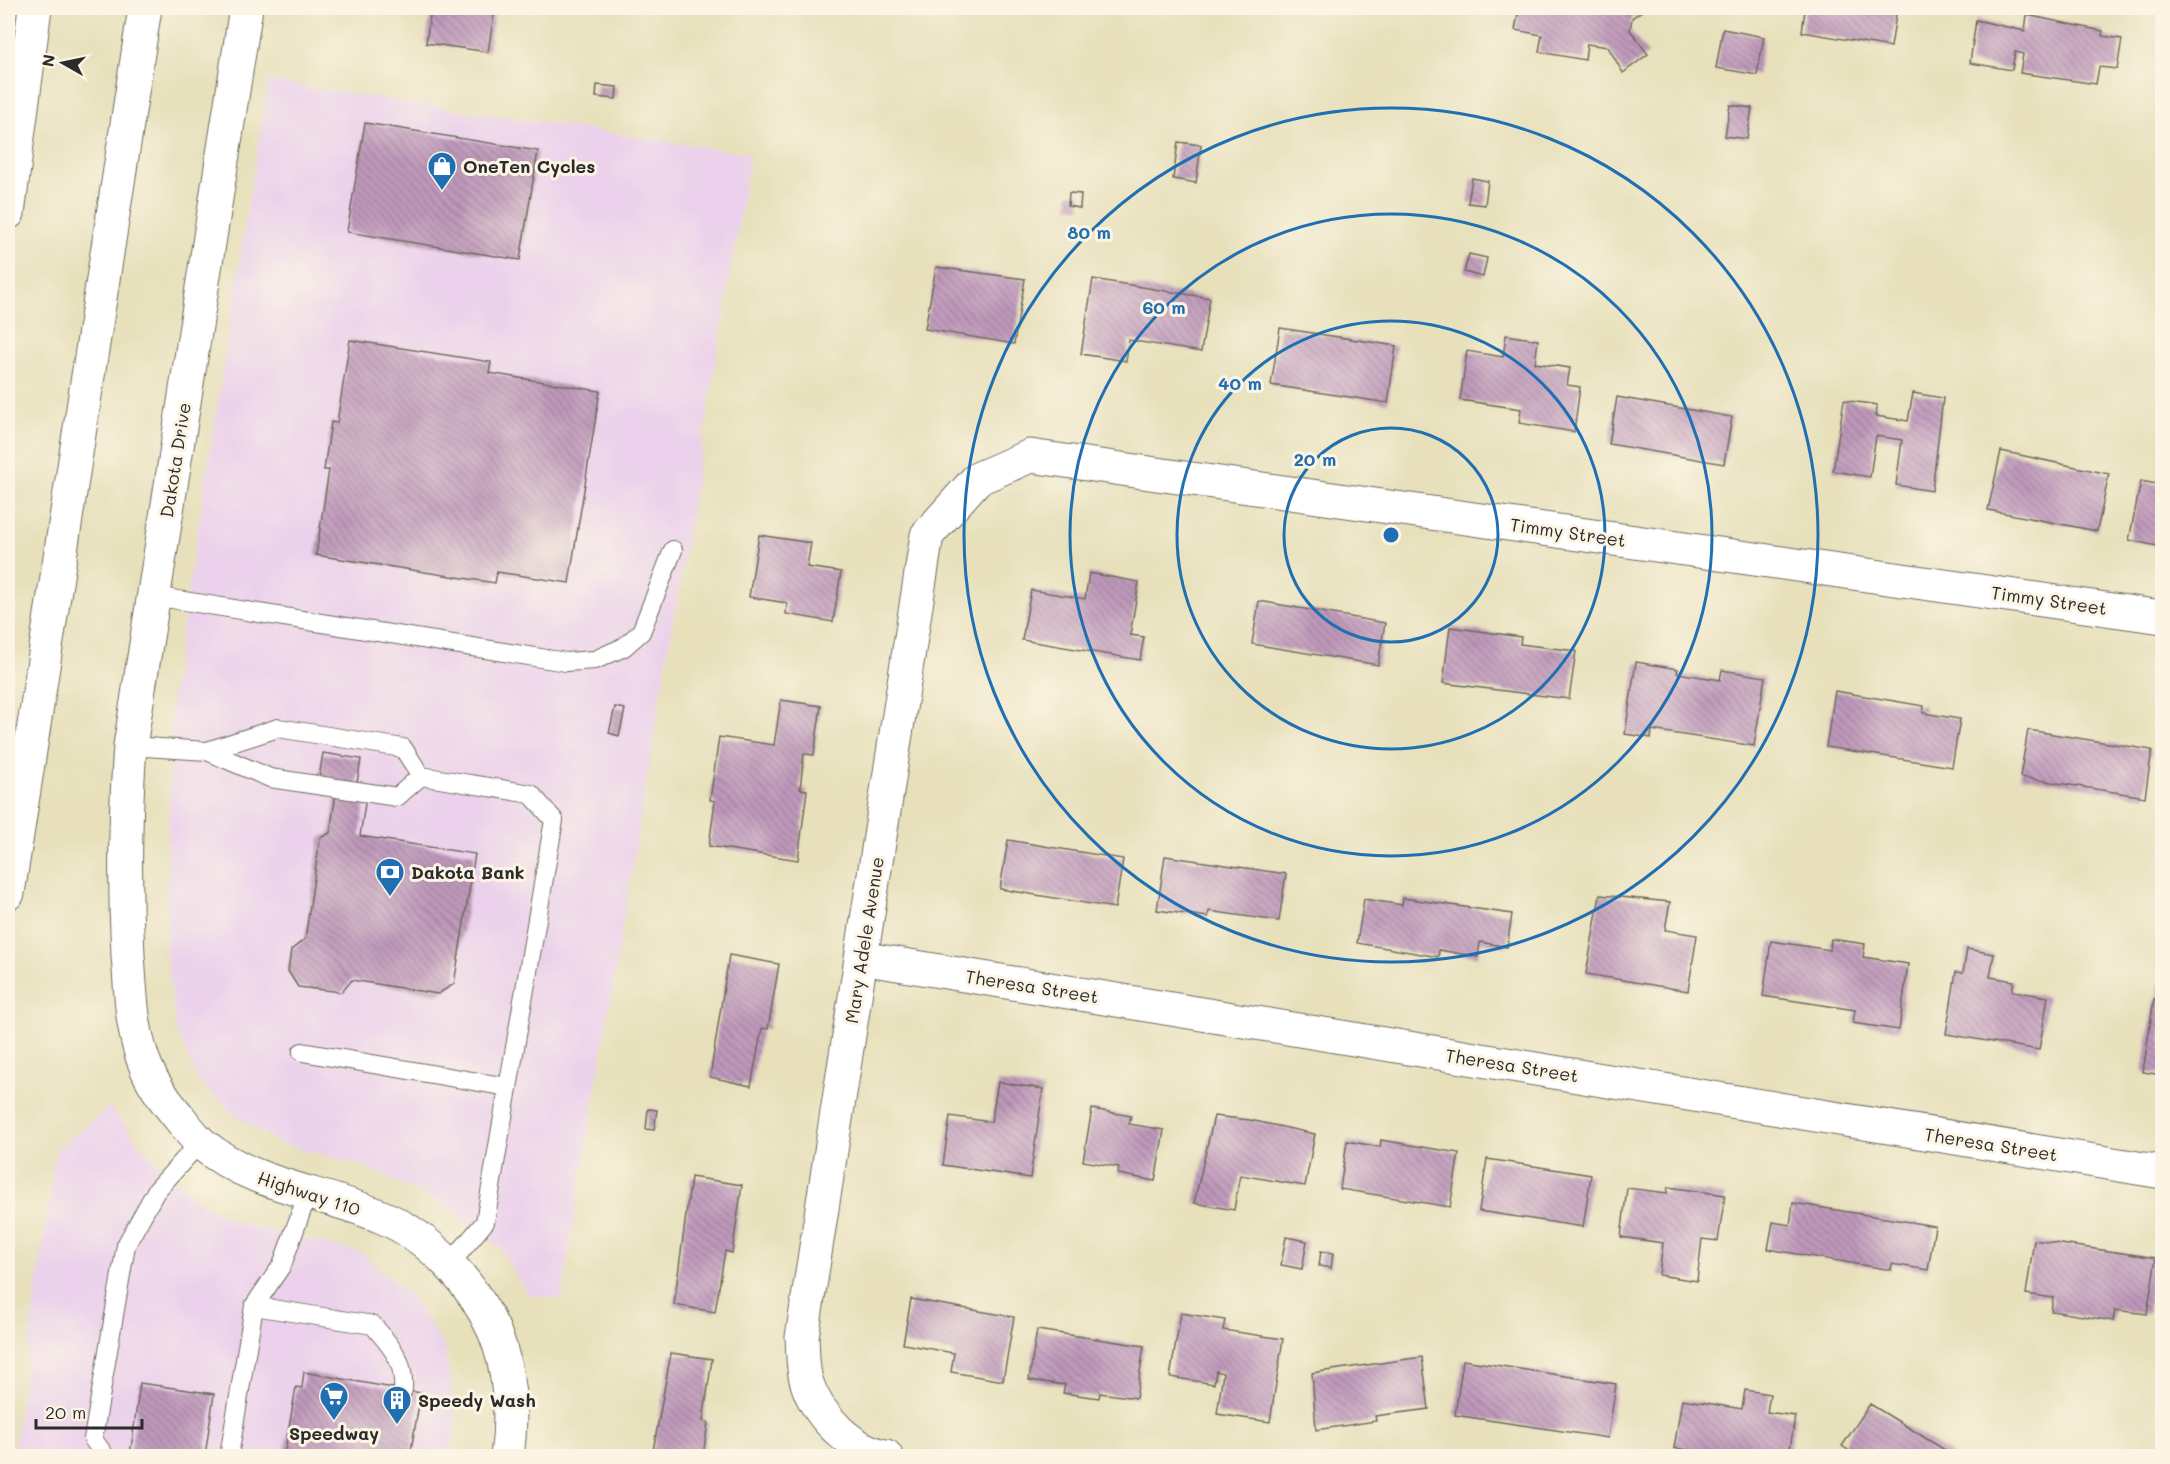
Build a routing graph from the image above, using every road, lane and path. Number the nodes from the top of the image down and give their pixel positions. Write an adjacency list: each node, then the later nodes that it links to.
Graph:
1 (18, 8): 5 (main road)
2 (35, 8): 6 (main road)
3 (145, 8): 14 (main road)
4 (246, 8): 9 (main road, Dakota Drive)
5 (8, 143)
6 (8, 213)
7 (977, 478): 10 (main road, Timmy Street); 16 (main road, Mary Adele Avenue)
8 (673, 550): 9 (lane)
9 (153, 596): 11 (main road, Dakota Drive)
10 (2163, 616)
11 (129, 746): 12 (lane); 15 (main road, Dakota Drive)
12 (207, 751): 13 (lane); 13 (lane)
13 (421, 776): 18 (lane)
14 (8, 893)
15 (126, 915): 19 (main road, Highway 110)
16 (861, 958): 20 (main road, Theresa Street); 28 (main road, Mary Adele Avenue)
17 (302, 1052): 18 (lane)
18 (508, 1087): 22 (lane)
19 (200, 1142): 21 (main road, Highway 110); 25 (lane)
20 (2163, 1172)
21 (308, 1193): 22 (main road, Highway 110); 23 (lane)
22 (449, 1265): 27 (main road, Highway 110)
23 (254, 1306): 24 (lane); 26 (lane)
24 (403, 1390)
25 (105, 1456)
26 (229, 1456)
27 (507, 1456)
28 (886, 1456)

